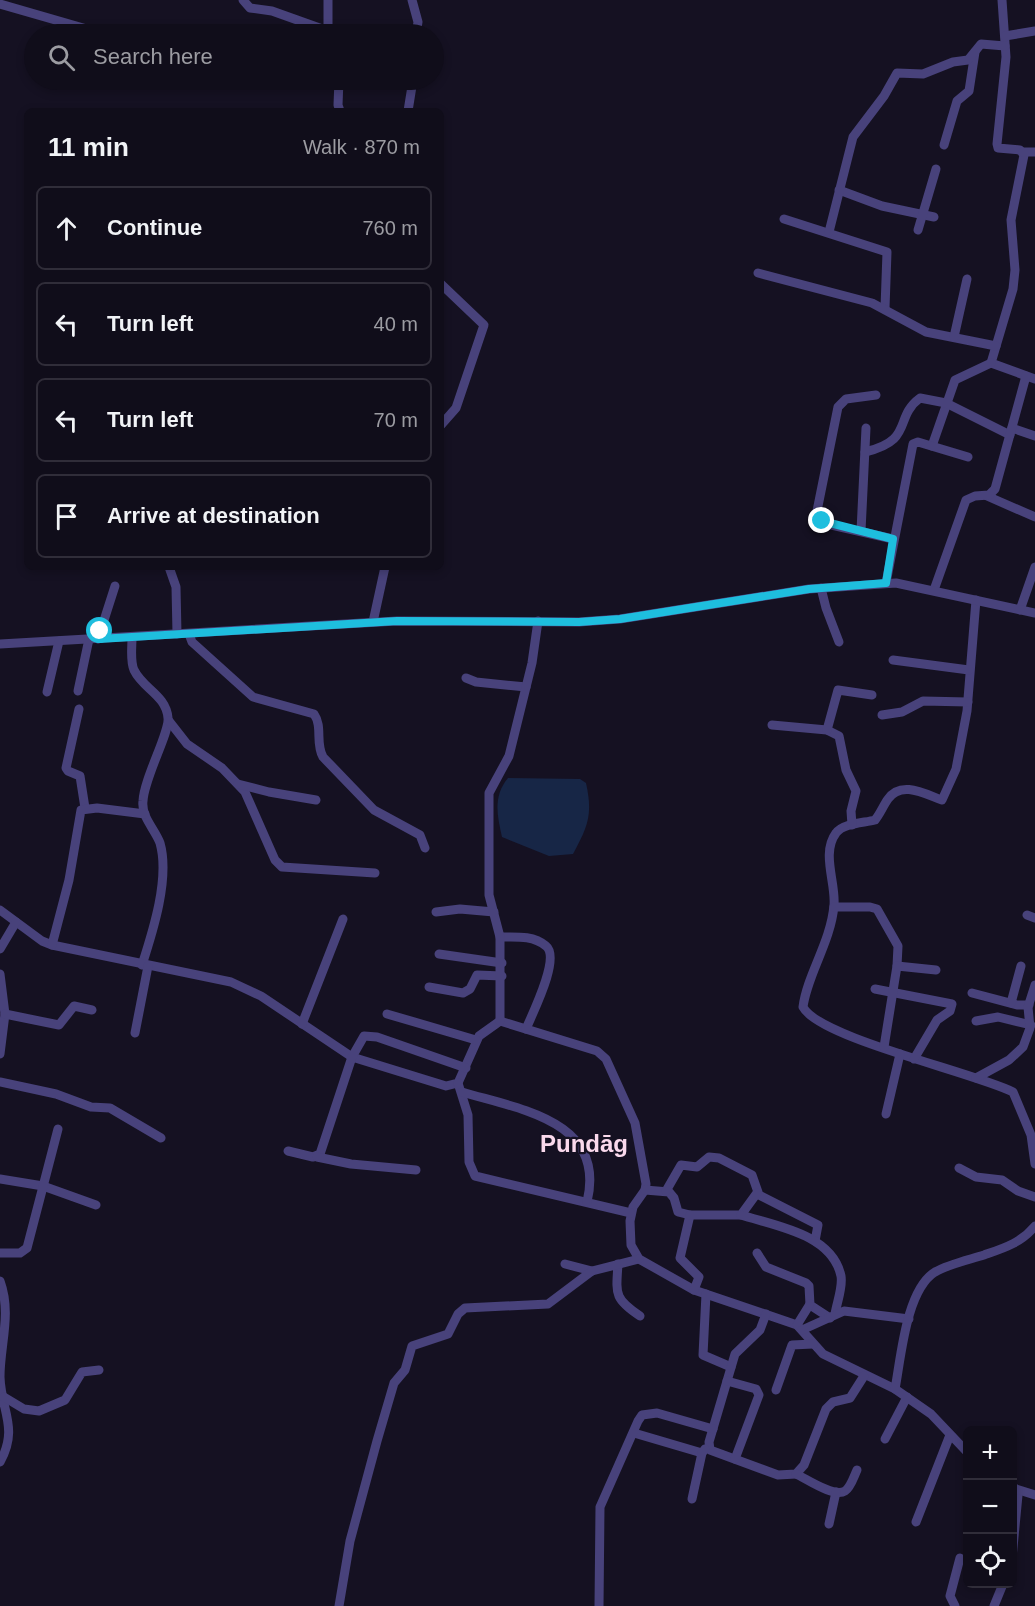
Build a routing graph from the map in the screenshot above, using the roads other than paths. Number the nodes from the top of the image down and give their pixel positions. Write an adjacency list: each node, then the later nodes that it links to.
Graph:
1 (243, 0): 7 (street)
2 (328, 0): 8 (street)
3 (412, 0): 9 (street)
4 (1002, 0): 11 (street)
5 (0, 4): 6 (street)
6 (69, 24)
7 (305, 24)
8 (328, 24)
9 (418, 24)
10 (1035, 31): 11 (street)
11 (1005, 37): 12 (street); 18 (street)
12 (975, 50): 17 (street); 21 (street)
13 (339, 90): 15 (street)
14 (411, 90): 16 (street)
15 (339, 108)
16 (408, 108)
17 (944, 145)
18 (1023, 152): 19 (street); 32 (street)
19 (1035, 152)
20 (936, 170): 22 (street)
21 (839, 190): 22 (street); 26 (street)
22 (923, 215): 23 (street); 25 (street)
23 (934, 217)
24 (784, 219): 26 (street)
25 (918, 230)
26 (830, 232): 30 (street)
27 (758, 273): 30 (street)
28 (967, 279): 31 (street)
29 (444, 287): 37 (street)
30 (885, 308): 31 (street)
31 (954, 337): 32 (street)
32 (996, 346): 33 (street)
33 (991, 363): 34 (street); 36 (street)
34 (1032, 375): 39 (street)
35 (876, 395): 47 (street)
36 (946, 403): 39 (street); 41 (street); 42 (street)
37 (444, 422)
38 (866, 428): 42 (street)
39 (1011, 432): 40 (street); 44 (street)
40 (1035, 435)
41 (932, 446): 43 (street); 49 (street)
42 (865, 452): 48 (street)
43 (968, 457)
44 (987, 496): 46 (street); 56 (street)
45 (812, 518): 47 (street)
46 (1035, 518)
47 (822, 521): 48 (street)
48 (861, 531): 49 (street)
49 (893, 539): 53 (street)
50 (1035, 567): 58 (street)
51 (170, 570): 62 (street)
52 (384, 570): 61 (street)
53 (886, 583): 55 (street); 56 (street)
54 (115, 586): 65 (street)
55 (821, 588): 60 (street); 67 (street)
56 (934, 590): 57 (street)
57 (976, 600): 58 (street); 70 (street)
58 (1020, 610): 59 (street)
59 (1035, 613)
60 (538, 621): 61 (street); 72 (street)
61 (373, 622): 63 (street)
62 (177, 634): 63 (street); 64 (street)
63 (189, 634): 87 (street)
64 (132, 638): 65 (street); 79 (street)
65 (94, 639): 66 (street); 73 (street)
66 (59, 641): 68 (street); 74 (street)
67 (839, 642)
68 (0, 644)
69 (893, 660): 70 (street)
70 (969, 670): 76 (street)
71 (466, 678): 72 (street)
72 (526, 687): 92 (street)
73 (78, 691)
74 (47, 692)
75 (872, 695): 81 (street)
76 (968, 702): 78 (street); 86 (street)
77 (78, 709): 84 (street)
78 (882, 715)
79 (169, 721): 82 (street); 85 (street)
80 (772, 725): 81 (street)
81 (827, 730): 86 (street)
82 (238, 784): 83 (street); 88 (street)
83 (316, 800)
84 (85, 808): 85 (street); 96 (street)
85 (145, 814): 100 (street)
86 (852, 825): 89 (street)
87 (425, 848)
88 (375, 873)
89 (834, 907): 101 (street); 123 (street)
90 (0, 910): 94 (street)
91 (436, 912): 92 (street)
92 (494, 912): 95 (street)
93 (343, 919): 118 (street)
94 (16, 922): 96 (street); 97 (street)
95 (500, 937): 99 (street); 120 (street)
96 (52, 945): 100 (street)
97 (0, 949)
98 (439, 954): 99 (street)
99 (502, 963): 105 (street)
100 (146, 965): 118 (street); 121 (street)
101 (897, 966): 103 (street); 109 (street)
102 (1021, 966): 111 (street)
103 (936, 970)
104 (0, 974): 114 (street)
105 (502, 976): 107 (street); 116 (street)
106 (1035, 985): 112 (street)
107 (429, 987)
108 (875, 989): 109 (street)
109 (893, 993): 123 (street); 127 (street)
110 (972, 993): 111 (street)
111 (1011, 1003): 112 (street)
112 (1029, 1005): 119 (street)
113 (92, 1010): 114 (street)
114 (5, 1014): 125 (street)
115 (387, 1014): 122 (street)
116 (500, 1021): 120 (street); 122 (street)
117 (976, 1021): 119 (street)
118 (302, 1024): 126 (street)
119 (1031, 1025): 129 (street)
120 (526, 1029): 144 (street)
121 (135, 1033)
122 (477, 1040): 128 (street)
123 (884, 1047): 124 (street)
124 (900, 1053): 127 (street); 132 (street)
125 (0, 1054)
126 (352, 1058): 128 (street); 131 (street); 138 (street)
127 (914, 1059): 129 (street)
128 (466, 1068): 131 (street)
129 (976, 1078): 136 (street)
130 (0, 1082): 135 (street)
131 (460, 1087): 148 (street); 148 (street)
132 (886, 1114)
133 (58, 1129): 143 (street)
134 (1035, 1135): 136 (street)
135 (161, 1138)
136 (1032, 1146): 139 (street)
137 (288, 1151): 138 (street)
138 (317, 1157): 141 (street)
139 (1035, 1164)
140 (959, 1168): 147 (street)
141 (416, 1170)
142 (0, 1179): 143 (street)
143 (43, 1186): 149 (street); 156 (street)
144 (645, 1190): 145 (street); 150 (street)
145 (666, 1191): 146 (street); 151 (street)
146 (757, 1193): 152 (street); 154 (street)
147 (1035, 1197)
148 (587, 1202): 150 (street)
149 (96, 1205)
150 (631, 1213): 157 (street)
151 (690, 1215): 152 (street); 162 (street)
152 (741, 1215): 154 (street)
153 (1035, 1226): 168 (street)
154 (815, 1241): 167 (street)
155 (757, 1252): 164 (street)
156 (0, 1253)
157 (639, 1259): 159 (street); 162 (street)
158 (565, 1264): 160 (street)
159 (618, 1264): 160 (street); 166 (street)
160 (592, 1271): 198 (street)
161 (0, 1281): 169 (street)
162 (694, 1290): 163 (street)
163 (706, 1294): 165 (street); 172 (street)
164 (810, 1304): 167 (street); 170 (street)
165 (766, 1314): 170 (street); 172 (street)
166 (640, 1316)
167 (833, 1316): 168 (street); 170 (street)
168 (909, 1319): 176 (street)
169 (3, 1321): 178 (street)
170 (800, 1327): 171 (street)
171 (813, 1344): 174 (street); 177 (street)
172 (731, 1367): 175 (street)
173 (99, 1370): 178 (street)
174 (864, 1376): 176 (street); 189 (street)
175 (727, 1381): 180 (street); 186 (street)
176 (895, 1389): 179 (street)
177 (776, 1390)
178 (4, 1397): 187 (street)
179 (907, 1397): 182 (street); 183 (street)
180 (713, 1429): 181 (street); 185 (street)
181 (634, 1433): 185 (street); 199 (street)
182 (950, 1435): 184 (street); 194 (street)
183 (885, 1439)
184 (963, 1448)
185 (705, 1450): 186 (street); 193 (street)
186 (735, 1459): 189 (street)
187 (0, 1462)
188 (857, 1470): 191 (street)
189 (796, 1474): 191 (street)
190 (1017, 1487): 192 (street)
191 (836, 1492): 195 (street)
192 (1035, 1495)
193 (692, 1498)
194 (916, 1522)
195 (830, 1524)
196 (960, 1558): 200 (street)
197 (1001, 1588): 201 (street)
198 (339, 1606)
199 (599, 1606)
200 (955, 1606)
201 (994, 1606)

